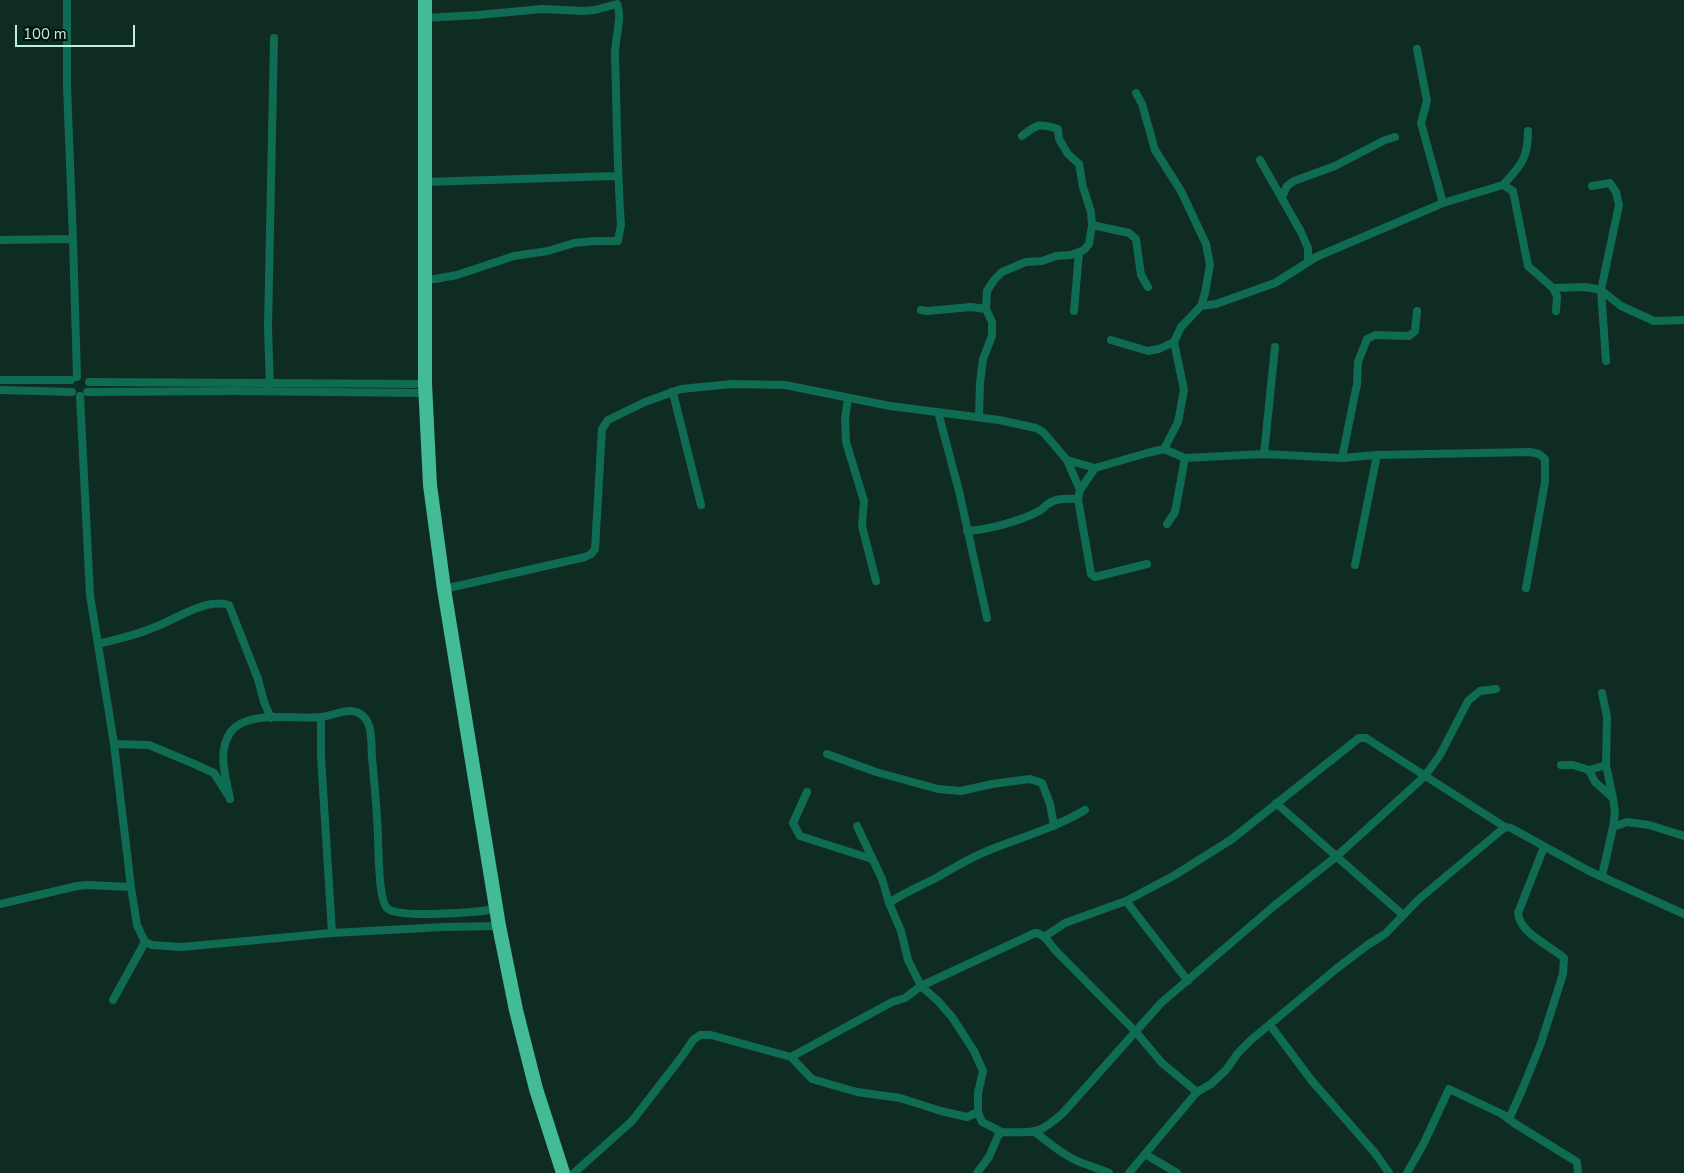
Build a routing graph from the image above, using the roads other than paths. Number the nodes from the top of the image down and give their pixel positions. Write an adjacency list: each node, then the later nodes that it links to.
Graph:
1 (67, 0): 18 (street)
2 (425, 0): 3 (highway)
3 (425, 18): 11 (street); 12 (highway)
4 (274, 38): 40 (street)
5 (1417, 49): 16 (street)
6 (1136, 92): 26 (street)
7 (1528, 131): 13 (street)
8 (1022, 136): 17 (street)
9 (1395, 137): 15 (street)
10 (1260, 160): 15 (street)
11 (617, 176): 12 (street); 22 (street)
12 (424, 182): 22 (highway)
13 (1503, 185): 16 (street); 24 (street)
14 (1592, 186): 25 (street)
15 (1282, 197): 21 (street)
16 (1443, 203): 21 (street)
17 (1092, 225): 20 (street); 23 (street)
18 (74, 238): 19 (street); 37 (street)
19 (0, 240)
20 (1079, 252): 27 (street); 29 (street)
21 (1308, 262): 26 (street)
22 (424, 279): 41 (highway)
23 (1148, 286)
24 (1554, 288): 25 (street); 31 (street)
25 (1601, 290): 32 (street); 36 (street)
26 (1201, 306): 34 (street)
27 (986, 309): 28 (street); 48 (street)
28 (921, 310)
29 (1074, 311)
30 (1417, 311): 53 (street)
31 (1556, 311)
32 (1684, 320)
33 (1111, 340): 34 (street)
34 (1174, 342): 49 (street)
35 (1275, 347): 50 (street)
36 (1606, 361)
37 (74, 378): 38 (street); 39 (street); 43 (street)
38 (0, 380)
39 (89, 382): 40 (street); 45 (street)
40 (270, 388): 41 (street); 45 (street)
41 (425, 389): 65 (highway)
42 (0, 390): 43 (street)
43 (72, 392): 45 (street)
44 (671, 392): 46 (street); 58 (street); 65 (street)
45 (84, 394): 67 (street)
46 (848, 398): 47 (street); 63 (street)
47 (938, 412): 48 (street); 60 (street)
48 (980, 417): 54 (street)
49 (1164, 449): 52 (street); 55 (street)
50 (1264, 454): 52 (street); 53 (street)
51 (1377, 455): 53 (street); 62 (street); 64 (street)
52 (1185, 458): 59 (street)
53 (1342, 458)
54 (1067, 460): 55 (street); 56 (street)
55 (1095, 468): 56 (street)
56 (1080, 490): 57 (street)
57 (1078, 499): 60 (street); 61 (street)
58 (701, 505)
59 (1167, 524)
60 (967, 532): 66 (street)
61 (1146, 564)
62 (1355, 565)
63 (876, 581)
64 (1526, 588)
65 (444, 589): 95 (highway)
66 (987, 618)
67 (98, 644): 71 (street); 72 (street)
68 (1496, 689): 77 (street)
69 (1602, 693): 75 (street)
70 (321, 717): 71 (street); 95 (street); 99 (street)
71 (271, 718): 72 (street)
72 (114, 744): 91 (street)
73 (828, 754): 83 (street)
74 (1561, 764): 76 (street)
75 (1606, 765): 76 (street); 79 (street)
76 (1589, 770): 79 (street)
77 (1425, 776): 80 (street); 84 (street); 88 (street)
78 (807, 792): 89 (street)
79 (1613, 798): 85 (street)
80 (1276, 803): 88 (street); 92 (street)
81 (1085, 810): 83 (street)
82 (857, 826): 89 (street)
83 (1054, 826): 93 (street)
84 (1506, 827): 87 (street); 97 (street)
85 (1613, 827): 86 (street); 90 (street)
86 (1684, 836)
87 (1544, 846): 90 (street); 110 (street)
88 (1336, 856): 97 (street); 102 (street)
89 (872, 858): 93 (street)
90 (1602, 876): 96 (street)
91 (130, 887): 94 (street); 101 (street)
92 (1126, 901): 100 (street); 102 (street)
93 (890, 903): 103 (street)
94 (0, 904)
95 (496, 909): 98 (highway)
96 (1684, 914)
97 (1403, 915): 105 (street)
98 (499, 926): 99 (street); 114 (highway)
99 (332, 933): 101 (street)
100 (1044, 937): 103 (street); 106 (street)
101 (144, 942): 104 (street)
102 (1188, 981): 106 (street)
103 (921, 986): 107 (street); 109 (street)
104 (114, 1000)
105 (1270, 1025): 108 (street); 120 (street)
106 (1135, 1031): 108 (street); 112 (street)
107 (791, 1057): 109 (street); 115 (street)
108 (1197, 1092): 113 (street)
109 (978, 1112): 111 (street)
110 (1509, 1119): 121 (street); 122 (street)
111 (1002, 1132): 112 (street); 116 (street)
112 (1035, 1132): 117 (street)
113 (1146, 1154): 118 (street); 119 (street)
114 (563, 1173)
115 (574, 1173)
116 (977, 1173)
117 (1109, 1173)
118 (1129, 1173)
119 (1177, 1173)
120 (1389, 1173)
121 (1407, 1173)
122 (1578, 1173)

